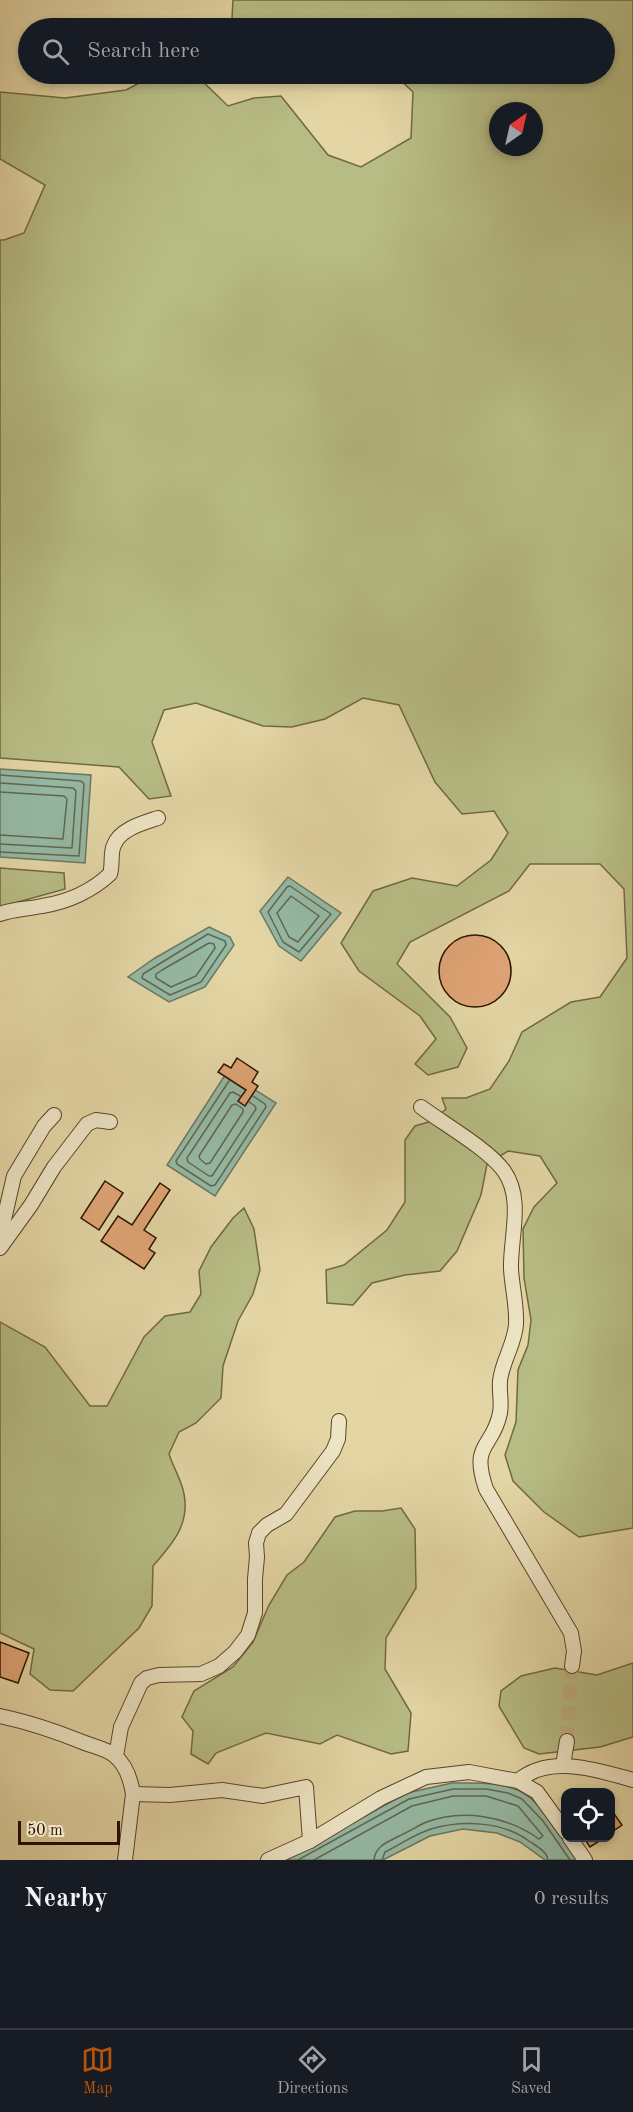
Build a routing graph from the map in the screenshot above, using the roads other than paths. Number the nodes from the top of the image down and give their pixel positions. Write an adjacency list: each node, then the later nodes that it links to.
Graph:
1 (158, 818): 2 (street)
2 (0, 914)
3 (421, 1107): 9 (street)
4 (54, 1115): 6 (street)
5 (110, 1122): 7 (street)
6 (0, 1237)
7 (0, 1248)
8 (339, 1421): 12 (street)
9 (572, 1666)
10 (0, 1716): 12 (street)
11 (567, 1741): 13 (street)
12 (116, 1756): 16 (street)
13 (563, 1766): 14 (street); 15 (street)
14 (633, 1780)
15 (518, 1781): 17 (street); 18 (street)
16 (133, 1794): 18 (street); 20 (street)
17 (561, 1825)
18 (310, 1842): 21 (street)
19 (573, 1842): 22 (street)
20 (125, 1860)
21 (268, 1860)
22 (585, 1860)

